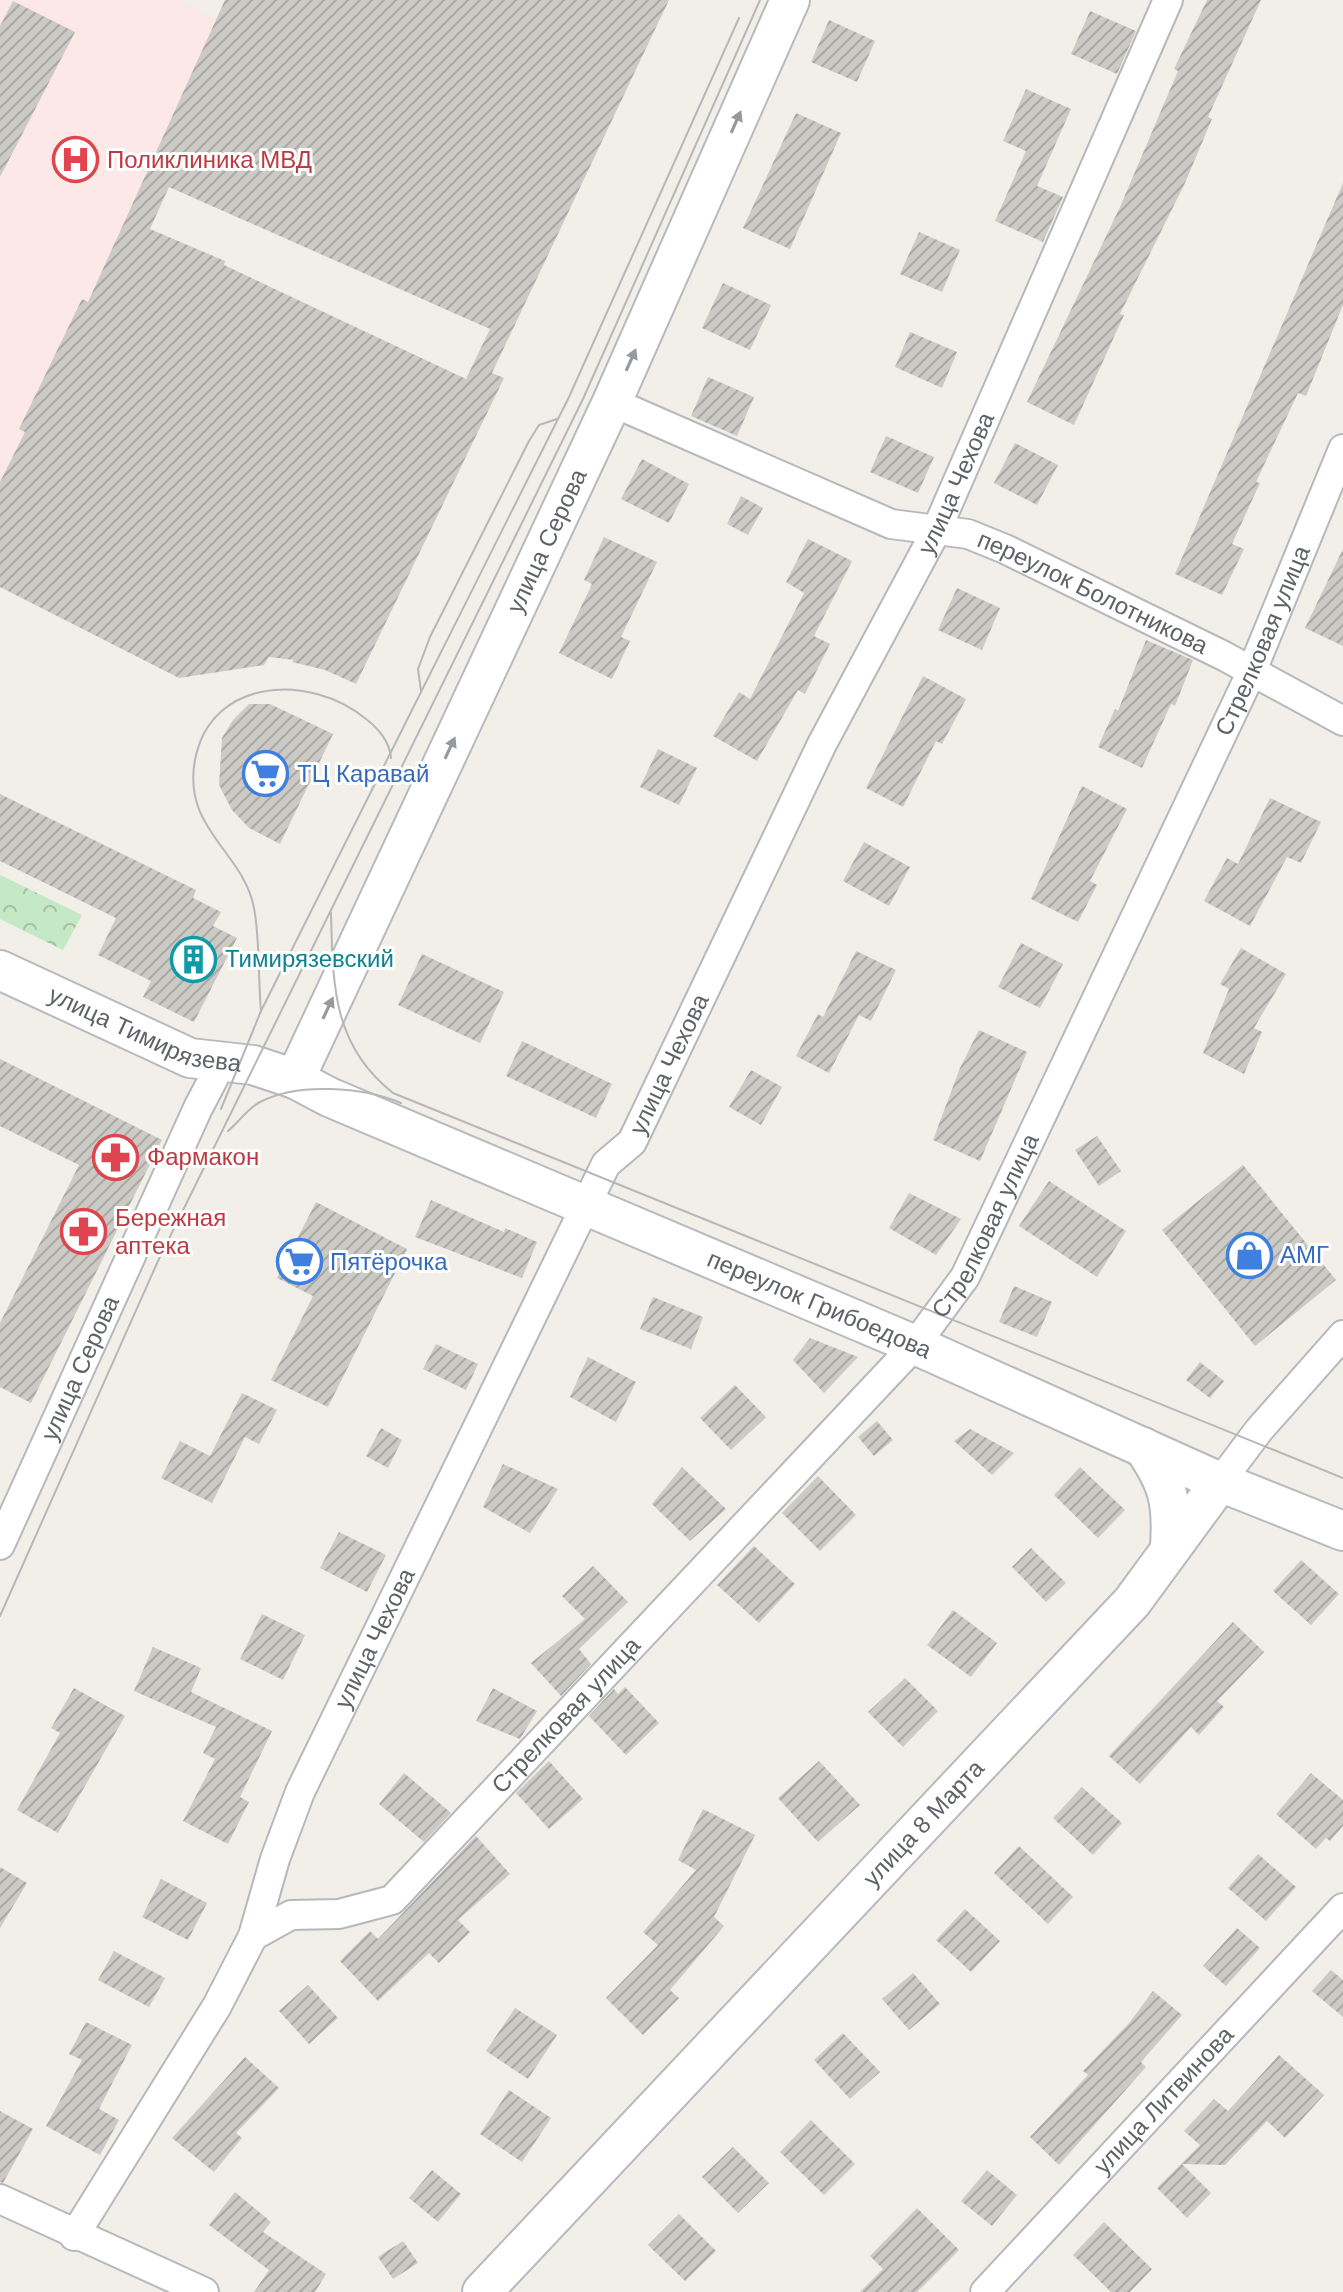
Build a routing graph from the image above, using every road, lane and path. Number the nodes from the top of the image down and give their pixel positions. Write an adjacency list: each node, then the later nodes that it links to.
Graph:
1 (790, 0): 3 (street, улица Серова, one-way to 1)
2 (1168, 0): 5 (street, улица Чехова)
3 (612, 402): 5 (street, переулок Болотникова); 10 (street, улица Серова, one-way to 3)
4 (1343, 449): 6 (street, Стрелковая улица)
5 (936, 531): 6 (street, переулок Болотникова); 11 (street, улица Чехова)
6 (1251, 673): 7 (street, переулок Болотникова); 13 (street, Стрелковая улица)
7 (1343, 721)
8 (0, 970): 9 (street, улица Тимирязева)
9 (222, 1062): 10 (street, улица Тимирязева); 19 (street, улица Серова)
10 (295, 1079): 11 (street, переулок Грибоедова)
11 (587, 1205): 13 (street, переулок Грибоедова); 21 (street, улица Чехова)
12 (1343, 1335): 15 (street, улица 8 Марта)
13 (915, 1345): 14 (street, переулок Грибоедова); 21 (street, Стрелковая улица)
14 (1143, 1447): 15 (street, переулок Грибоедова); 18 (street)
15 (1220, 1482): 16 (street, переулок Грибоедова); 18 (street, улица 8 Марта)
16 (1279, 1505): 17 (street, переулок Грибоедова); 18 (street)
17 (1343, 1531)
18 (1180, 1532): 25 (street, улица 8 Марта)
19 (0, 1545)
20 (1343, 1908): 26 (street, улица Литвинова)
21 (253, 1936): 23 (street, улица Чехова)
22 (0, 2199): 23 (street)
23 (74, 2236): 24 (street)
24 (204, 2292)
25 (482, 2292)
26 (985, 2292)

